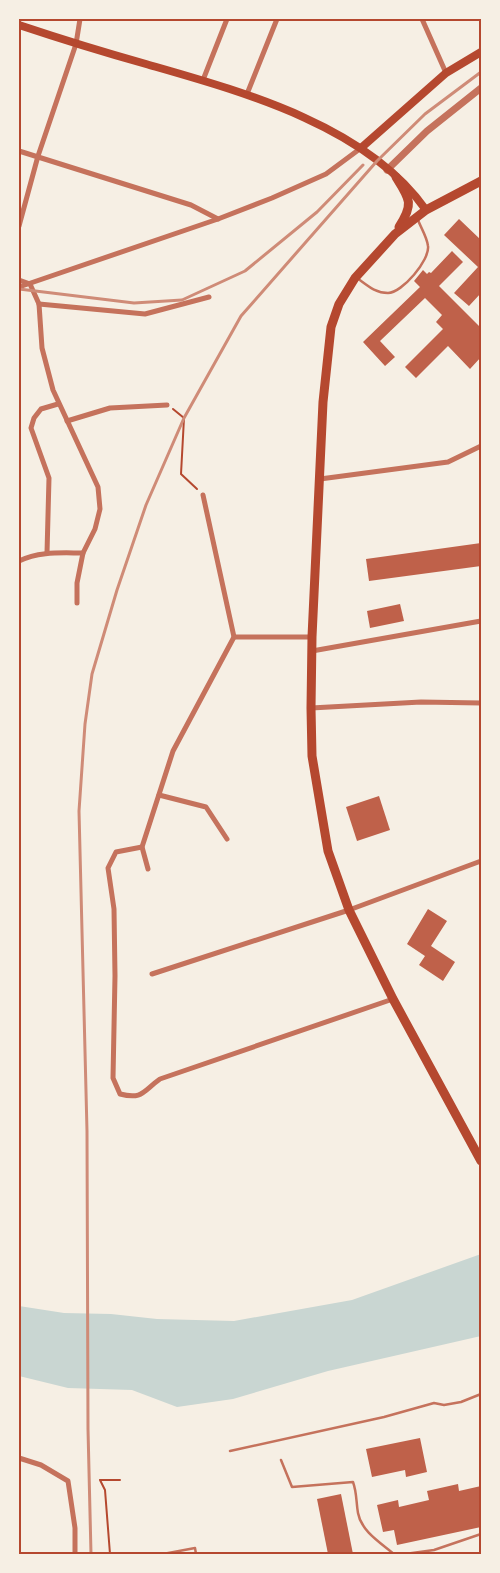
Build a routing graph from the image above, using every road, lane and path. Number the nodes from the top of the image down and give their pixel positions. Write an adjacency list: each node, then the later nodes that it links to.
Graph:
1 (80, 19): 6 (street)
2 (227, 19): 9 (street)
3 (277, 19): 11 (street)
4 (422, 19): 8 (street)
5 (19, 25): 6 (main road)
6 (76, 44): 9 (main road); 14 (street)
7 (481, 52): 8 (main road)
8 (446, 73): 12 (main road)
9 (203, 80): 11 (main road)
10 (481, 88): 15 (street)
11 (247, 94): 12 (main road)
12 (361, 148): 15 (main road); 20 (street)
13 (19, 151): 14 (street)
14 (38, 156): 20 (street); 21 (street)
15 (387, 170): 16 (main road)
16 (396, 177): 18 (main road); 22 (main road)
17 (481, 181): 18 (main road)
18 (426, 210): 19 (main road)
19 (416, 217): 22 (main road); 23 (lane)
20 (218, 219): 25 (street)
21 (19, 226)
22 (395, 234): 23 (main road)
23 (356, 278): 33 (main road)
24 (19, 280): 25 (street)
25 (30, 284): 26 (street); 28 (street)
26 (19, 287)
27 (209, 297): 28 (street)
28 (39, 304): 29 (street)
29 (58, 404): 31 (street); 35 (street)
30 (167, 405): 31 (street); 34 (path)
31 (67, 421): 36 (street)
32 (481, 446): 33 (street)
33 (320, 479): 41 (main road)
34 (203, 494): 40 (street)
35 (47, 553): 36 (street); 37 (street)
36 (83, 554): 38 (street)
37 (19, 561)
38 (77, 603)
39 (481, 621): 42 (street)
40 (234, 637): 41 (street); 45 (street)
41 (312, 637): 42 (main road)
42 (312, 650): 44 (main road)
43 (481, 703): 44 (street)
44 (311, 708): 50 (main road)
45 (159, 795): 46 (street); 47 (street)
46 (226, 839)
47 (142, 847): 49 (street); 52 (street)
48 (481, 861): 50 (street)
49 (148, 869)
50 (349, 910): 51 (street); 52 (main road)
51 (152, 974)
52 (393, 999): 53 (main road)
53 (481, 1161)
54 (481, 1394): 55 (lane)
55 (230, 1451)
56 (19, 1458): 60 (street)
57 (281, 1460): 64 (lane)
58 (120, 1480): 61 (path)
59 (481, 1534): 65 (lane)
60 (75, 1554)
61 (110, 1554)
62 (163, 1554): 63 (lane)
63 (196, 1554)
64 (394, 1554)
65 (405, 1554)

